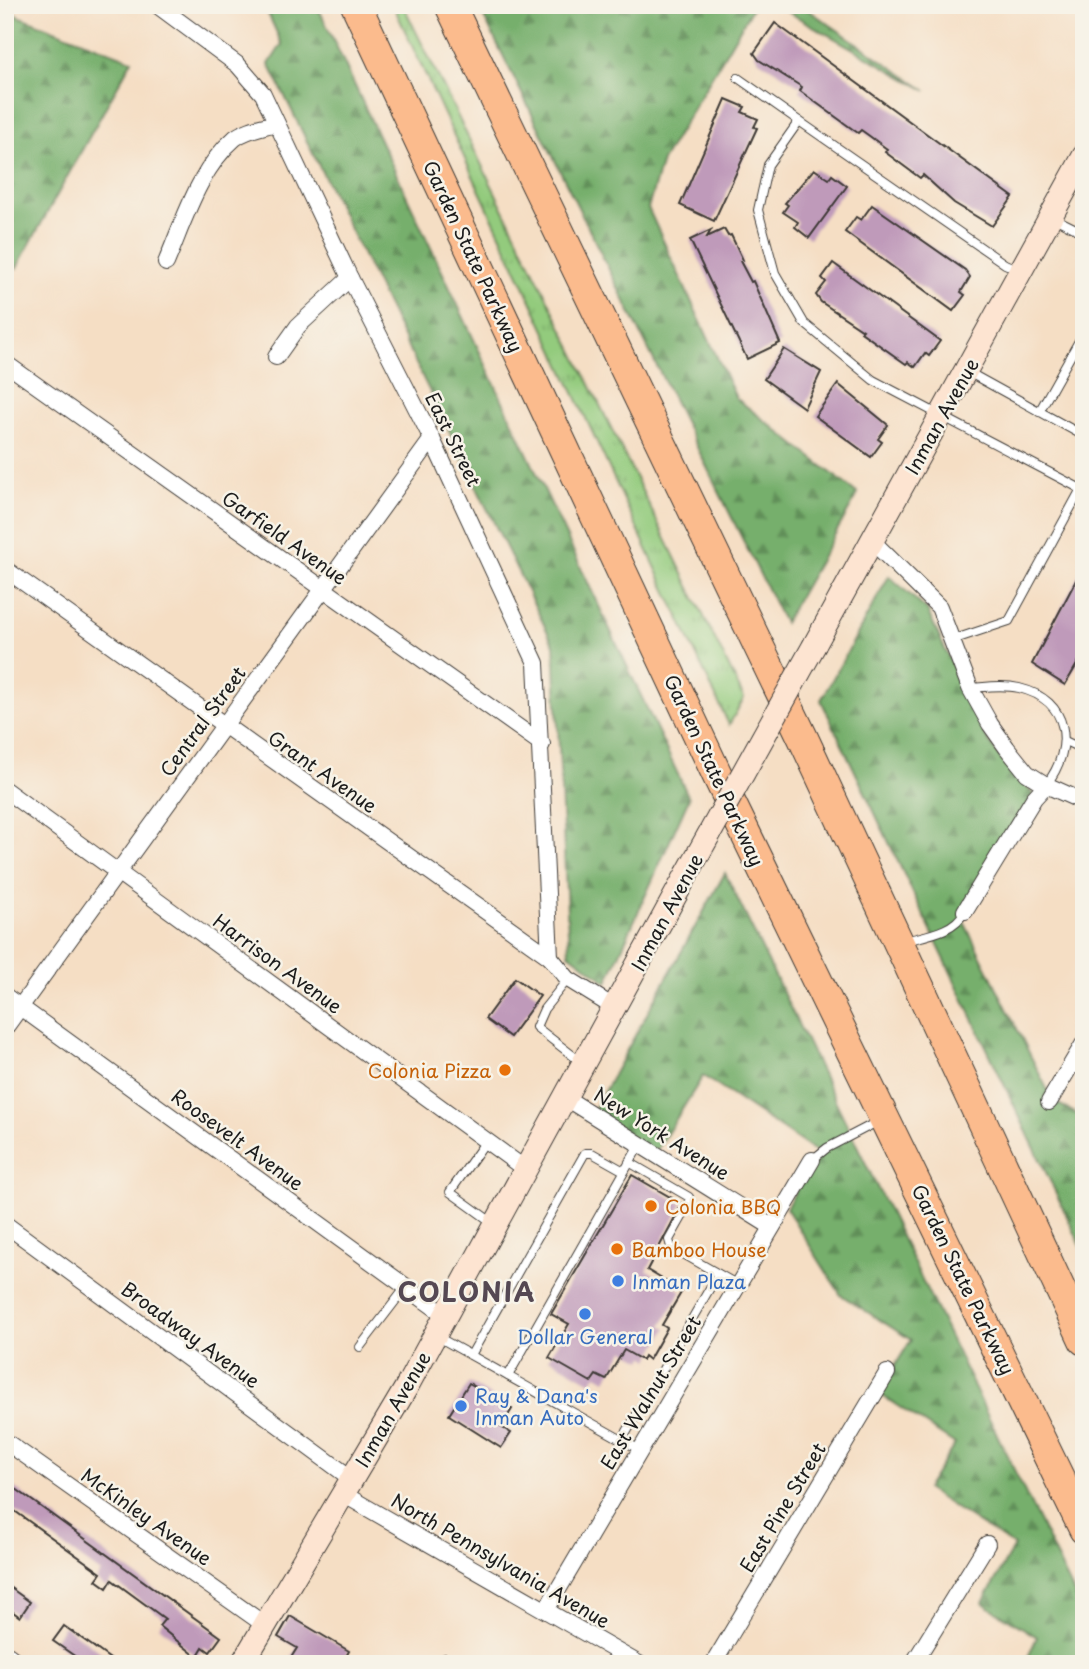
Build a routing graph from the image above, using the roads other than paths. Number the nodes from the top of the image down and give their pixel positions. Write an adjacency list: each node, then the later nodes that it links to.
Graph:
1 (157, 5): 6 (street, East Street)
2 (356, 5): 46 (highway, Garden State Parkway)
3 (450, 5): 35 (highway)
4 (738, 78): 5 (lane)
5 (799, 121): 11 (lane); 18 (lane)
6 (276, 123): 10 (street); 12 (street, East Street)
7 (1084, 156): 8 (main road, Inman Avenue)
8 (1051, 216): 9 (lane); 11 (main road, Inman Avenue)
9 (1084, 233)
10 (166, 263)
11 (1021, 271): 16 (main road, Inman Avenue)
12 (350, 278): 14 (street); 20 (street, East Street)
13 (1084, 332): 17 (lane)
14 (276, 357)
15 (5, 363): 23 (street, Garfield Avenue)
16 (966, 370): 17 (lane); 18 (main road, Inman Avenue)
17 (1040, 412): 19 (lane)
18 (941, 415): 21 (main road, Inman Avenue); 24 (lane)
19 (1084, 436)
20 (432, 439): 23 (street, Central Street); 28 (street, East Street)
21 (872, 541): 24 (street); 40 (main road, Inman Avenue, bridge)
22 (5, 569): 26 (street, Grant Avenue)
23 (323, 589): 26 (street, Central Street); 28 (street, Garfield Avenue)
24 (952, 640): 25 (street)
25 (971, 688): 27 (lane); 30 (street)
26 (224, 726): 33 (street, Central Street); 36 (street, Grant Avenue)
27 (1065, 741): 29 (lane); 30 (lane)
28 (542, 744): 36 (street, East Street)
29 (1084, 750)
30 (1046, 785): 32 (street); 34 (street)
31 (5, 790): 33 (street, Harrison Avenue)
32 (1084, 802)
33 (118, 873): 39 (street, Central Street); 47 (street, Harrison Avenue)
34 (965, 911): 35 (lane)
35 (899, 942): 62 (highway)
36 (550, 957): 37 (street, Grant Avenue)
37 (568, 979): 40 (street, Grant Avenue); 43 (lane)
38 (5, 996): 39 (street, Roosevelt Avenue)
39 (20, 1007): 41 (street, Central Street); 58 (street, Roosevelt Avenue)
40 (615, 1008): 43 (main road, Inman Avenue)
41 (5, 1028)
42 (1084, 1043): 45 (street)
43 (583, 1064): 44 (main road, Inman Avenue)
44 (565, 1097): 48 (street, New York Avenue); 51 (main road, Inman Avenue)
45 (1049, 1102)
46 (886, 1117): 49 (lane); 71 (highway, Garden State Parkway)
47 (486, 1141): 51 (street, Harrison Avenue); 54 (lane)
48 (640, 1144): 50 (lane); 55 (street, New York Avenue)
49 (812, 1160): 55 (street, East Walnut Street)
50 (629, 1162): 52 (lane); 56 (lane)
51 (525, 1169): 54 (main road, Inman Avenue)
52 (624, 1171): 64 (lane); 66 (lane)
53 (5, 1224): 70 (street, Broadway Avenue)
54 (495, 1225): 61 (main road, Inman Avenue)
55 (772, 1227): 57 (street, East Walnut Street)
56 (718, 1274): 57 (lane); 59 (lane)
57 (738, 1285): 60 (street, East Walnut Street)
58 (406, 1287): 61 (street, Roosevelt Avenue); 63 (lane)
59 (701, 1303): 60 (lane); 67 (lane)
60 (721, 1314): 69 (street, East Walnut Street)
61 (440, 1325): 64 (lane); 70 (main road, Inman Avenue)
62 (1084, 1340)
63 (360, 1347)
64 (471, 1355): 66 (lane)
65 (887, 1373): 79 (street, East Pine Street)
66 (508, 1376): 67 (lane)
67 (622, 1440): 69 (lane)
68 (5, 1441): 74 (street, McKinley Avenue)
69 (640, 1450): 73 (street, East Walnut Street)
70 (347, 1486): 73 (street, North Pennsylvania Avenue); 74 (main road, Inman Avenue)
71 (1084, 1529)
72 (987, 1544): 80 (street)
73 (545, 1610): 76 (street, North Pennsylvania Avenue)
74 (265, 1625): 78 (main road, Inman Avenue)
75 (5, 1653): 77 (street)
76 (636, 1663)
77 (20, 1664)
78 (242, 1664)
79 (713, 1664)
80 (913, 1664)

